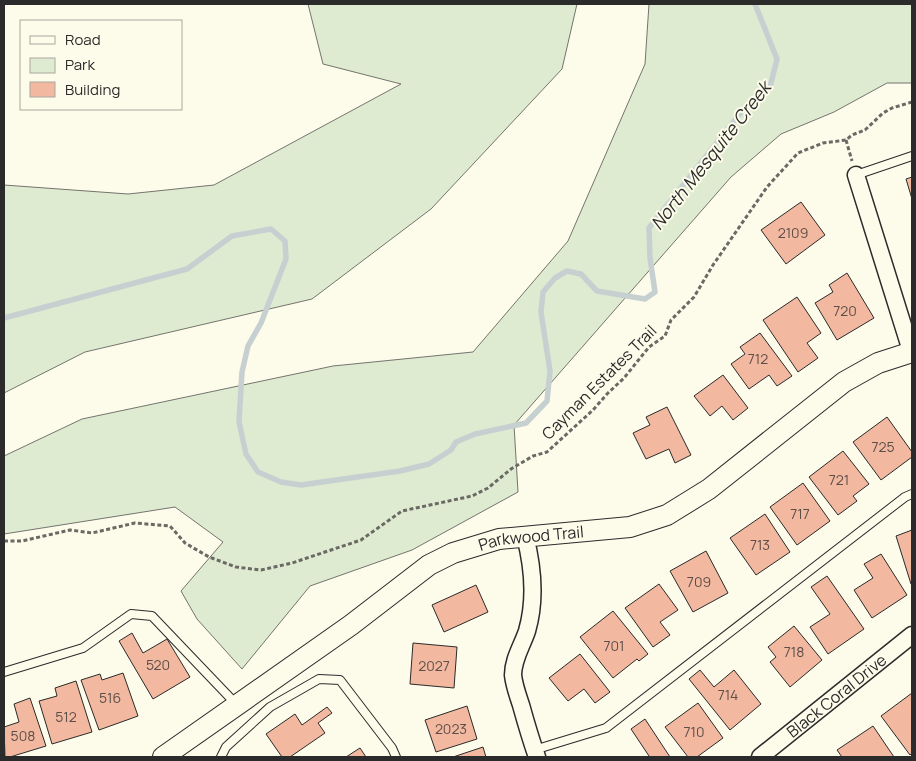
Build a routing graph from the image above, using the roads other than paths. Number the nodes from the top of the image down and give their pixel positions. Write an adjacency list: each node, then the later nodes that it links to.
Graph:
1 (912, 156): 2 (lane)
2 (856, 175): 3 (street)
3 (912, 352): 5 (street, Parkwood Trail)
4 (912, 494): 9 (lane)
5 (525, 536): 8 (street, Parkwood Trail); 9 (street)
6 (912, 635): 13 (street, Black Coral Drive)
7 (4, 672): 8 (lane)
8 (237, 706): 10 (street, Parkwood Trail)
9 (536, 754)
10 (163, 757)
11 (221, 757): 12 (lane)
12 (396, 757)
13 (760, 757)

